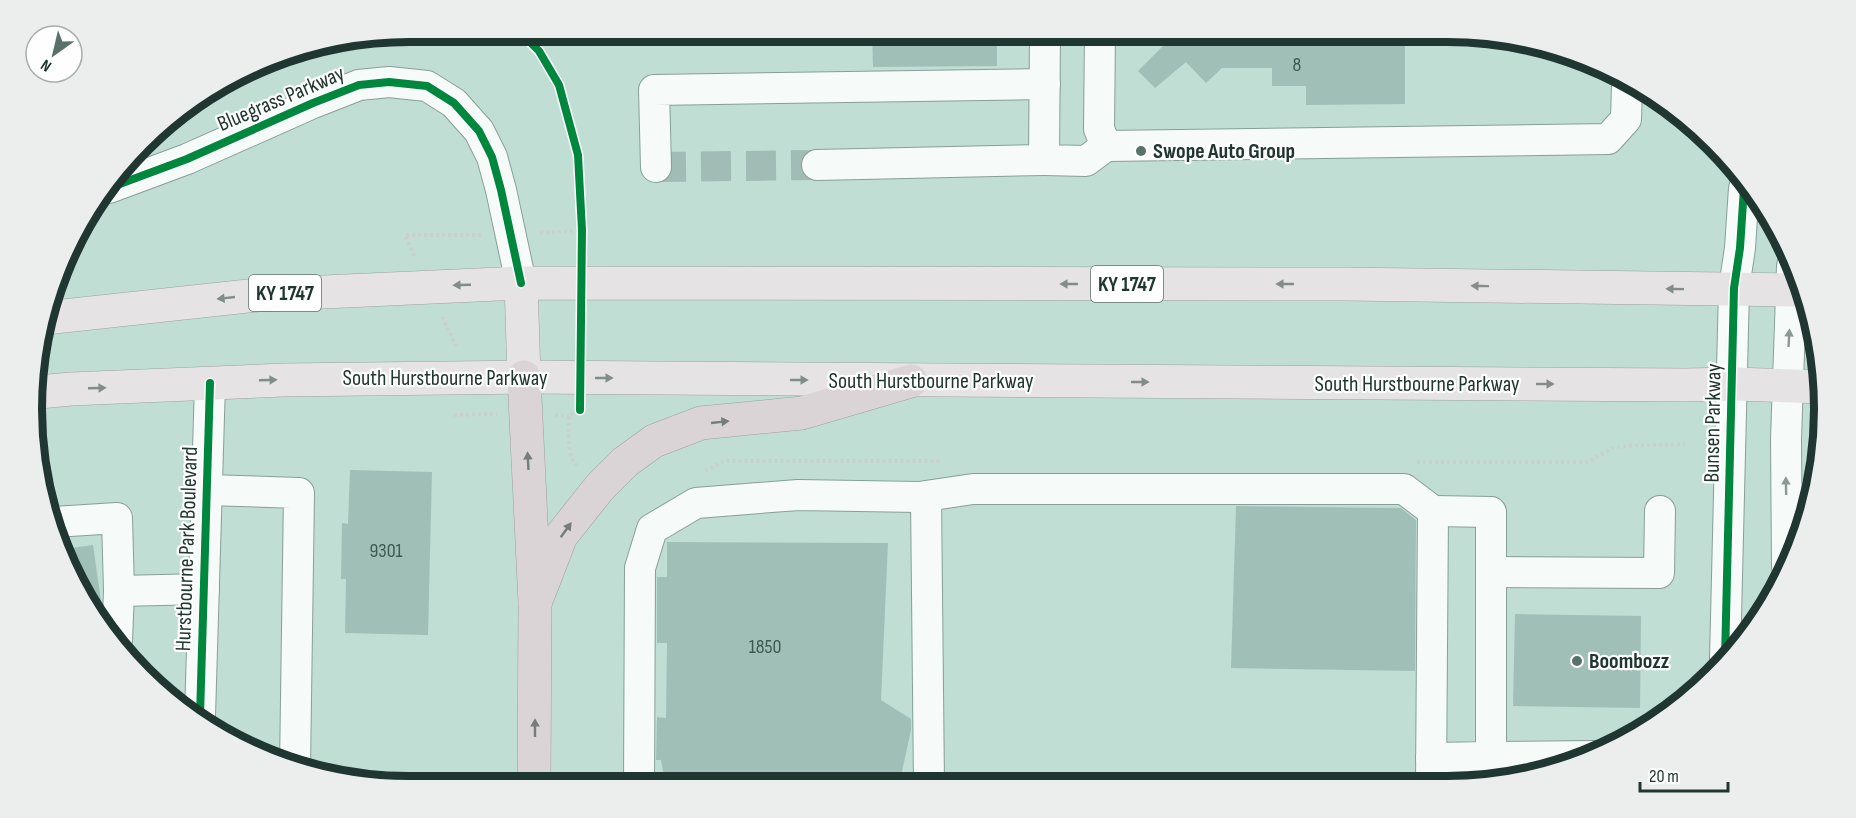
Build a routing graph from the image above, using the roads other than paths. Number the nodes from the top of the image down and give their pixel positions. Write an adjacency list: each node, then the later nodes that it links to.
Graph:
1 (1045, 42): 3 (street)
2 (1100, 42): 5 (street)
3 (1045, 84): 6 (street); 8 (street)
4 (1627, 89): 5 (street)
5 (1106, 146): 6 (street)
6 (1044, 160): 7 (street)
7 (817, 165)
8 (656, 167)
9 (120, 184): 12 (street, Bluegrass Parkway)
10 (1744, 194): 13 (street, Bunsen Parkway)
11 (1791, 282): 13 (main road, KY 1747)
12 (521, 283): 13 (main road, KY 1747, one-way to 12); 15 (main road, KY 1747, one-way to 15); 16 (main road)
13 (1734, 288): 19 (street, Bunsen Parkway)
14 (1794, 288): 20 (street, one-way to 14)
15 (54, 317)
16 (524, 377): 17 (main road, South Hurstbourne Parkway, one-way to 17); 18 (main road, South Hurstbourne Parkway, one-way to 16); 32 (highway, one-way to 16)
17 (911, 381): 19 (main road, South Hurstbourne Parkway, one-way to 19); 32 (highway, one-way to 17)
18 (210, 383): 22 (main road, South Hurstbourne Parkway, one-way to 18); 23 (street, Hurstbourne Park Boulevard)
19 (1733, 384): 20 (main road, South Hurstbourne Parkway); 34 (street, Bunsen Parkway)
20 (1787, 386): 21 (main road, South Hurstbourne Parkway); 28 (street, one-way to 20)
21 (1813, 387)
22 (43, 392)
23 (207, 490): 30 (street, Hurstbourne Park Boulevard); 38 (street)
24 (926, 496): 25 (street); 41 (street); 42 (street)
25 (1433, 511): 29 (street); 39 (street)
26 (1660, 511): 29 (street)
27 (60, 522): 31 (street)
28 (1787, 547)
29 (1491, 572): 37 (street)
30 (204, 589): 31 (street); 35 (street, Hurstbourne Park Boulevard)
31 (119, 591): 33 (street)
32 (535, 603): 40 (highway, one-way to 32)
33 (117, 631)
34 (1725, 648)
35 (200, 710)
36 (1567, 756): 37 (street)
37 (1491, 757): 39 (street)
38 (295, 758)
39 (1431, 771)
40 (534, 776)
41 (639, 776)
42 (929, 776)

